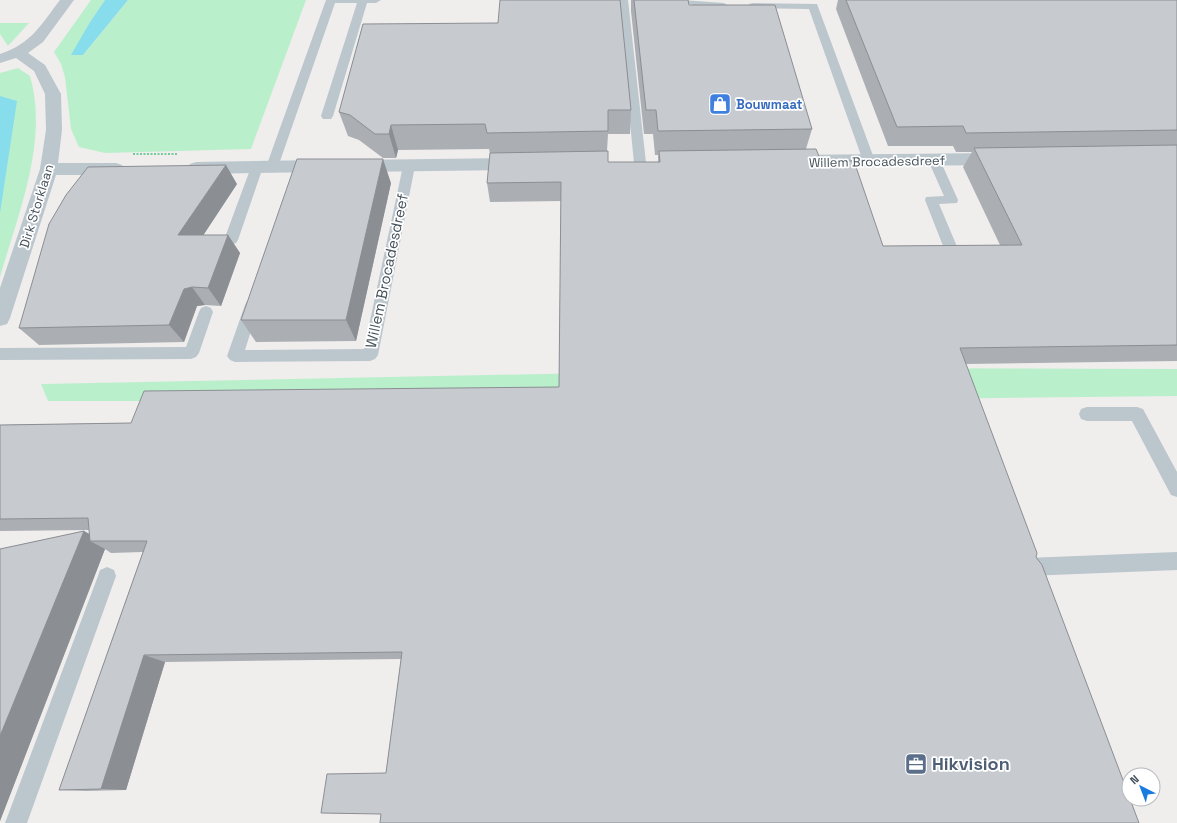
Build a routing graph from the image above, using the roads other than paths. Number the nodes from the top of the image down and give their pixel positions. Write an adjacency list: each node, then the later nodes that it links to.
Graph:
1 (67, 0): 6 (street)
2 (363, 0): 3 (lane); 8 (lane); 18 (lane)
3 (376, 0)
4 (624, 0): 15 (lane)
5 (687, 0): 13 (lane)
6 (18, 53): 7 (street); 19 (street, Dirk Storklaan)
7 (0, 59)
8 (328, 116)
9 (1012, 159): 10 (street, Willem Brocadesdreef)
10 (934, 160): 13 (street, Willem Brocadesdreef); 21 (lane)
11 (134, 161): 19 (street)
12 (180, 161): 18 (street)
13 (869, 161): 14 (street, Willem Brocadesdreef)
14 (774, 162)
15 (640, 163)
16 (536, 164): 17 (street)
17 (409, 166): 18 (street); 22 (lane, Willem Brocadesdreef)
18 (265, 167): 20 (lane)
19 (49, 169): 24 (street, Dirk Storklaan)
20 (231, 240)
21 (954, 256)
22 (255, 295)
23 (206, 312): 25 (lane)
24 (0, 318)
25 (0, 354)
26 (1087, 414): 27 (lane)
27 (1177, 489)
28 (1177, 561): 29 (lane)
29 (1027, 567)
30 (107, 576): 31 (lane)
31 (16, 823)

